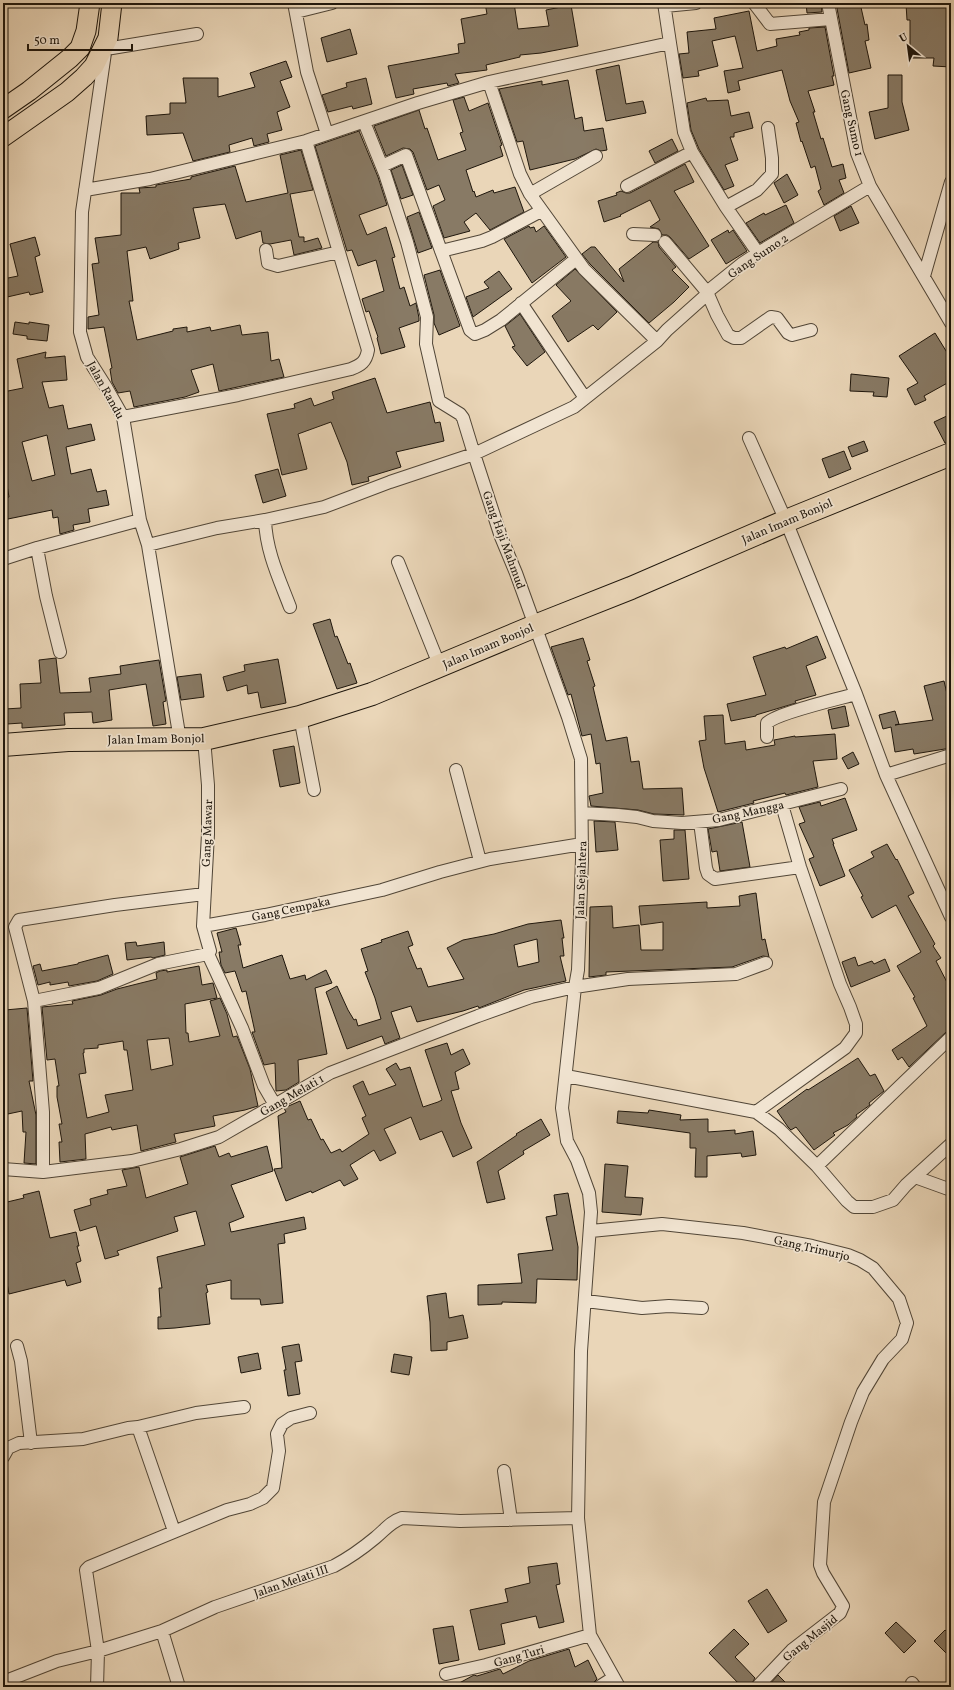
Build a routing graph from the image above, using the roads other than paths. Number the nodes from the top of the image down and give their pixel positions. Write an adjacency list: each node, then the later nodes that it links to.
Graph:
1 (90, 3): 14 (main road)
2 (112, 3): 11 (main road)
3 (332, 3): 8 (street)
4 (696, 3): 7 (street)
5 (754, 3): 9 (street)
6 (828, 3): 9 (street, Gang Sumo 1)
7 (665, 4): 12 (street)
8 (295, 8): 17 (street)
9 (831, 19): 25 (street, Gang Sumo 1)
10 (197, 34): 11 (street)
11 (107, 44): 18 (main road); 26 (street, Jalan Randu)
12 (670, 44): 13 (street); 20 (street)
13 (488, 82): 15 (street); 27 (street)
14 (3, 109)
15 (364, 122): 17 (street); 22 (street, Gang Haji Mahmud)
16 (768, 128): 28 (street)
17 (327, 134): 19 (street)
18 (3, 137)
19 (306, 140): 26 (street); 35 (street)
20 (692, 152): 24 (street); 28 (street)
21 (596, 156): 27 (street)
22 (382, 166): 34 (street); 47 (street, Gang Haji Mahmud)
23 (951, 182): 38 (street)
24 (627, 186)
25 (870, 186): 36 (street, Gang Sumo 2); 38 (street, Gang Sumo 1)
26 (85, 190): 45 (street, Jalan Randu)
27 (530, 194): 29 (street)
28 (726, 207): 36 (street)
29 (541, 211): 34 (street); 37 (street)
30 (633, 234): 31 (street)
31 (655, 235)
32 (666, 242): 39 (street)
33 (266, 250): 35 (street)
34 (441, 250): 40 (street)
35 (339, 252): 45 (street)
36 (758, 253): 39 (street, Gang Sumo 2)
37 (576, 259): 40 (street); 43 (street)
38 (924, 276): 41 (street, Gang Sumo 1)
39 (707, 292): 42 (street); 43 (street, Gang Sumo 2)
40 (521, 303): 44 (street)
41 (951, 323)
42 (810, 330)
43 (657, 341): 44 (street, Gang Sumo 2)
44 (585, 398): 47 (street, Gang Sumo 2)
45 (123, 417): 49 (street, Jalan Randu)
46 (749, 438): 51 (street)
47 (474, 454): 50 (street, Gang Sumo 2); 57 (street, Gang Haji Mahmud)
48 (951, 454): 51 (highway, Jalan Imam Bonjol)
49 (140, 520): 52 (street, Jalan Randu); 53 (street)
50 (264, 520): 52 (street, Gang Sumo 2); 56 (street)
51 (786, 521): 57 (highway, Jalan Imam Bonjol); 60 (street)
52 (148, 545): 64 (street, Jalan Randu)
53 (37, 548): 54 (street); 58 (street)
54 (3, 559)
55 (398, 562): 59 (street)
56 (290, 607)
57 (535, 626): 59 (highway, Jalan Imam Bonjol); 72 (street, Jalan Sejahtera)
58 (60, 652)
59 (440, 667): 61 (highway, Jalan Imam Bonjol)
60 (856, 694): 62 (street); 68 (street)
61 (300, 718): 63 (highway, Jalan Imam Bonjol); 70 (street)
62 (767, 737)
63 (204, 739): 64 (highway, Jalan Imam Bonjol); 77 (street, Gang Mawar)
64 (180, 740): 65 (highway, Jalan Imam Bonjol)
65 (3, 745)
66 (951, 755): 68 (street)
67 (456, 770): 75 (street)
68 (886, 775): 78 (street)
69 (842, 789): 71 (street, Gang Mangga)
70 (314, 790)
71 (782, 805): 73 (street, Gang Mangga); 76 (street)
72 (582, 813): 73 (street, Gang Mangga); 74 (street, Jalan Sejahtera)
73 (700, 822): 76 (street)
74 (582, 844): 75 (street, Gang Cempaka); 82 (street, Jalan Sejahtera)
75 (480, 861): 79 (street, Gang Cempaka)
76 (800, 867): 87 (street)
77 (204, 894): 79 (street, Gang Mawar); 83 (street)
78 (951, 917)
79 (203, 926): 80 (street)
80 (208, 954): 83 (street); 86 (street)
81 (766, 963): 82 (street, Gang Melati 1)
82 (575, 987): 85 (street, Jalan Sejahtera); 86 (street, Gang Melati 1)
83 (34, 1001): 91 (street)
84 (951, 1037): 89 (street)
85 (566, 1076): 87 (street); 94 (street, Jalan Sejahtera)
86 (275, 1105): 91 (street, Gang Melati 1)
87 (756, 1112): 89 (street)
88 (951, 1144): 92 (street)
89 (817, 1166): 92 (street)
90 (3, 1169): 91 (street, Gang Melati 1)
91 (43, 1172)
92 (915, 1177): 93 (street)
93 (951, 1190)
94 (591, 1231): 95 (street, Jalan Sejahtera); 107 (street, Gang Trimurjo)
95 (586, 1301): 96 (street); 104 (street, Jalan Sejahtera)
96 (702, 1308)
97 (17, 1346): 101 (street)
98 (244, 1407): 100 (street)
99 (310, 1413): 106 (street)
100 (138, 1427): 101 (street); 106 (street)
101 (31, 1442): 102 (street)
102 (3, 1457)
103 (504, 1471): 105 (street)
104 (578, 1518): 105 (street, Jalan Melati III); 109 (street, Jalan Sejahtera)
105 (511, 1520): 108 (street, Jalan Melati III)
106 (174, 1531): 110 (street)
107 (843, 1606): 117 (street, Gang Masjid)
108 (162, 1631): 110 (street, Jalan Melati III); 115 (street)
109 (590, 1635): 111 (street, Gang Turi); 113 (street)
110 (98, 1651): 112 (street, Jalan Melati III); 114 (street)
111 (446, 1674)
112 (3, 1682)
113 (616, 1682): 116 (street)
114 (97, 1687)
115 (179, 1687)
116 (599, 1687)
117 (758, 1687)

